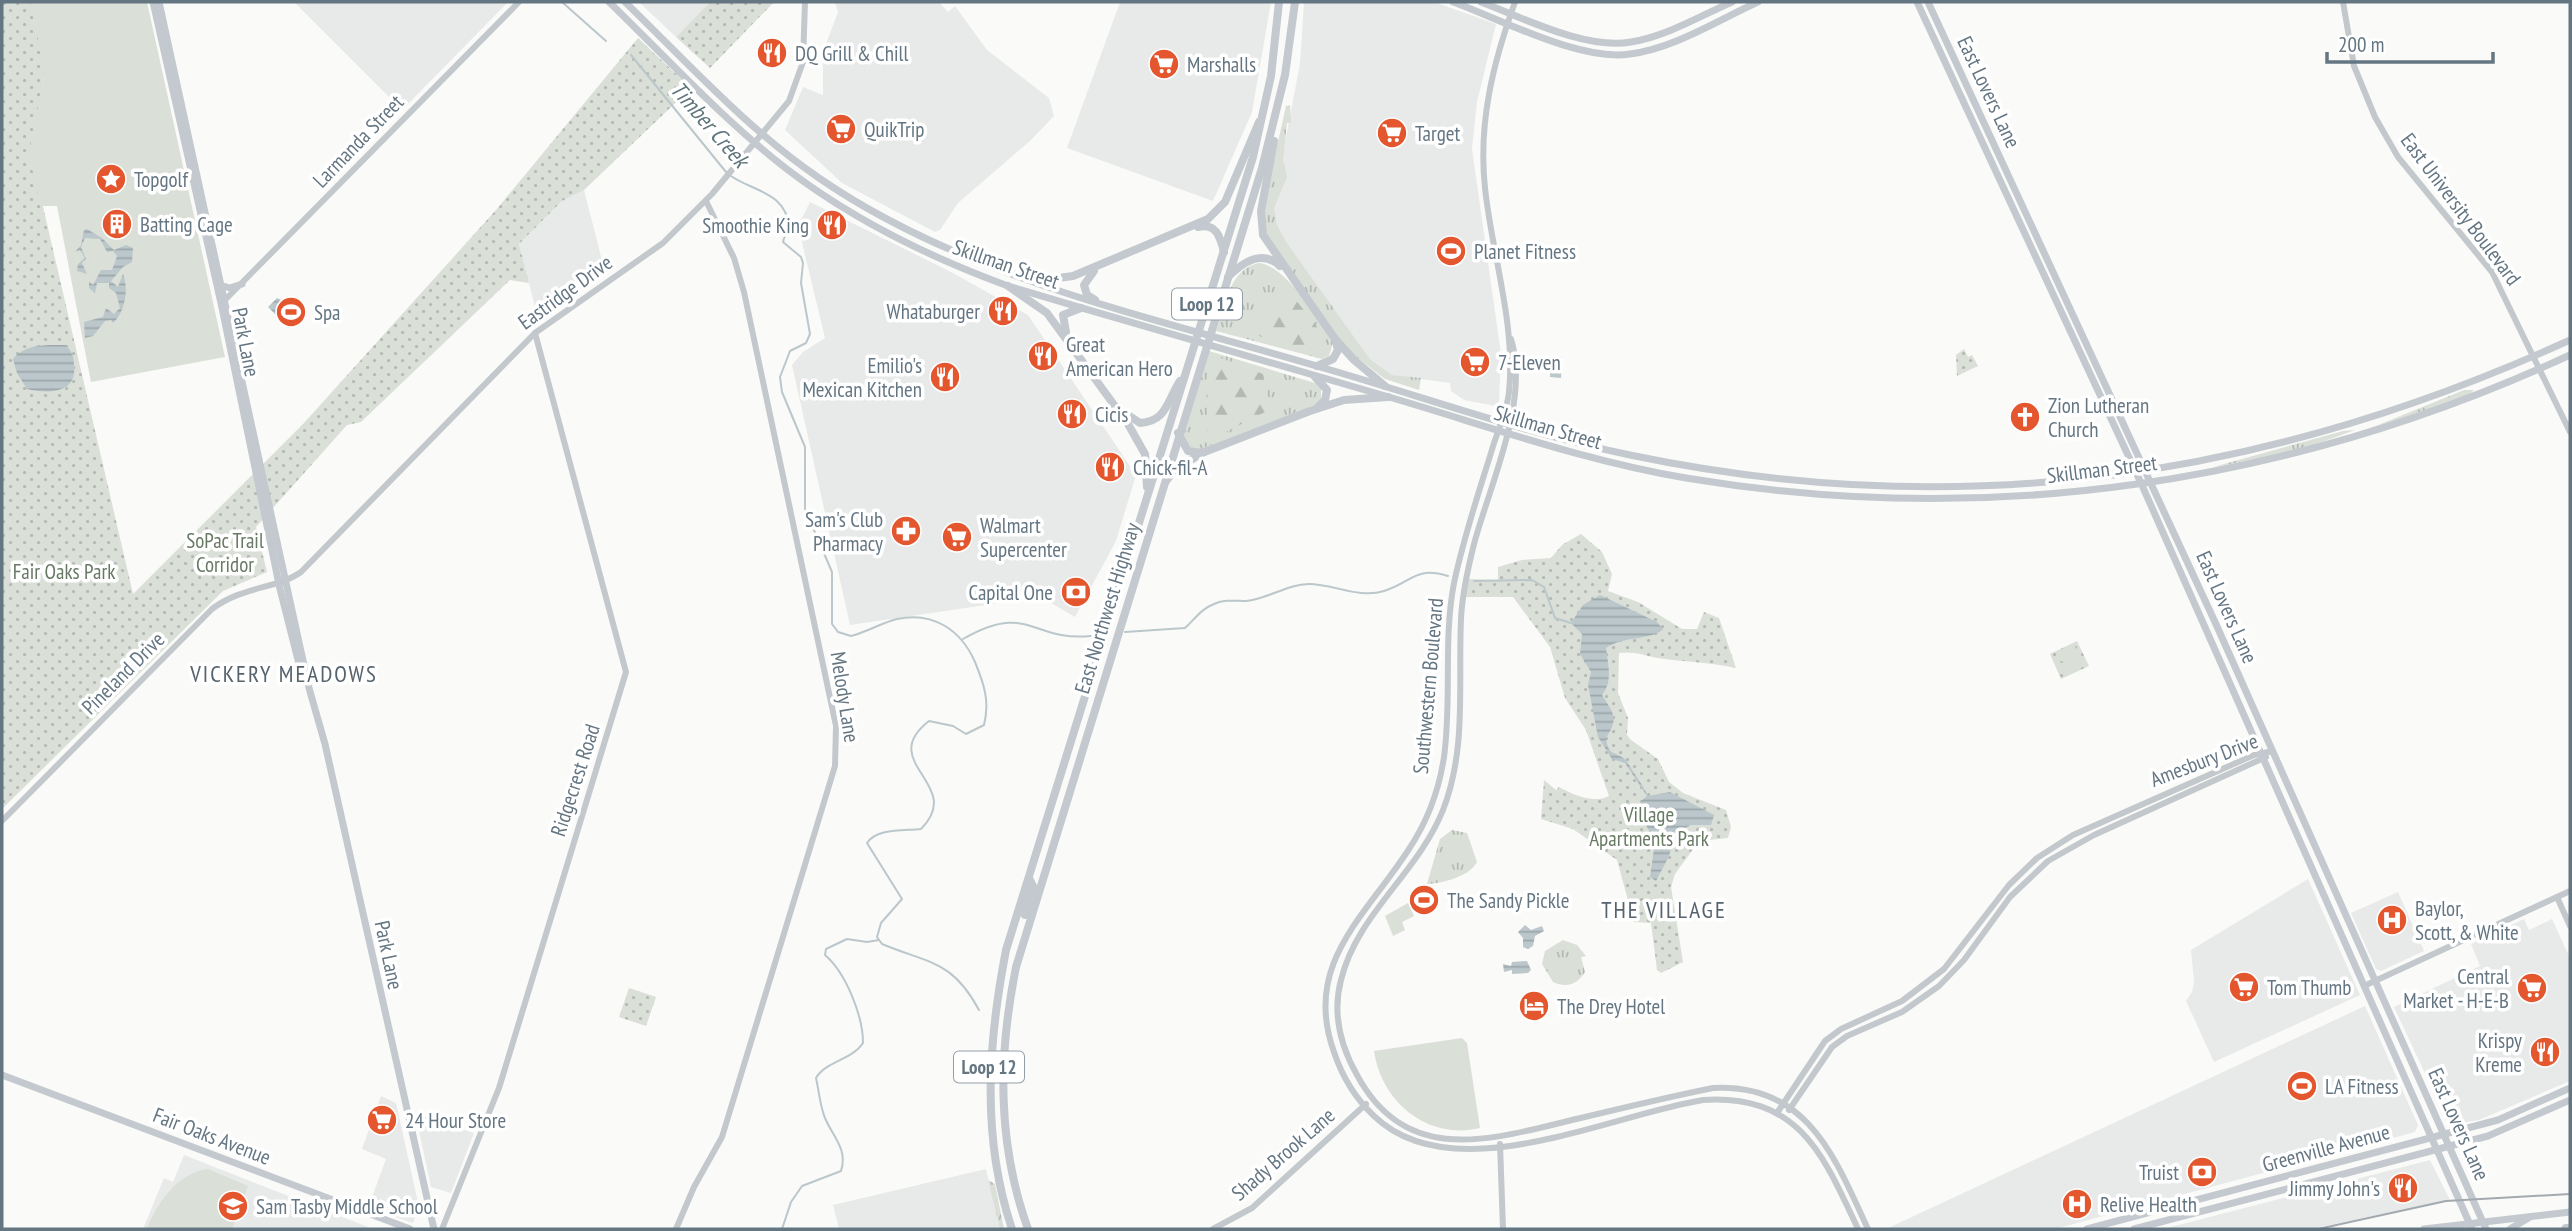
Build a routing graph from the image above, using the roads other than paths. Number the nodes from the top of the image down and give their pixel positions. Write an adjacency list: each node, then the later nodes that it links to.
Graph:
1 (153, 2): 42 (main road, Park Lane)
2 (159, 2): 39 (main road, Park Lane)
3 (519, 2): 38 (street, Larmanda Street)
4 (609, 2): 28 (main road, Skillman Street)
5 (625, 2): 27 (main road, Skillman Street)
6 (805, 2): 27 (street, Eastridge Drive)
7 (1279, 2): 23 (main road, East Northwest Highway / Loop 12)
8 (1295, 2): 24 (main road, East Northwest Highway / Loop 12)
9 (1453, 2): 18 (main road)
10 (1481, 2): 17 (main road)
11 (1515, 2): 17 (street, Southwestern Boulevard)
12 (1732, 2): 19 (main road)
13 (1758, 2): 20 (main road)
14 (1916, 2): 22 (main road, East Lovers Lane)
15 (1928, 2): 21 (main road, East Lovers Lane)
16 (2343, 2): 50 (street, East University Boulevard)
17 (1511, 13): 18 (street, Southwestern Boulevard); 19 (main road)
18 (1507, 22): 20 (main road); 61 (street, Southwestern Boulevard)
19 (1632, 42): 20 (main road)
20 (1633, 54)
21 (1968, 88): 22 (main road); 45 (main road, East Lovers Lane)
22 (1959, 93): 48 (main road, East Lovers Lane)
23 (1267, 94): 24 (main road); 25 (main road, East Northwest Highway / Loop 12)
24 (1281, 97): 26 (main road, East Northwest Highway / Loop 12)
25 (1264, 114): 32 (main road); 33 (main road, East Northwest Highway / Loop 12)
26 (1274, 124): 36 (main road); 37 (main road, East Northwest Highway / Loop 12)
27 (763, 134): 28 (street, Eastridge Drive); 30 (main road, Skillman Street)
28 (755, 143): 29 (street, Eastridge Drive); 31 (main road, Skillman Street)
29 (706, 201): 44 (street, Eastridge Drive); 133 (street, Melody Lane)
30 (865, 208): 31 (main road); 35 (main road, Skillman Street)
31 (859, 218): 40 (main road, Skillman Street)
32 (1195, 227): 33 (main road); 34 (main road)
33 (1224, 252): 53 (main road, East Northwest Highway / Loop 12)
34 (1096, 269): 35 (main road); 41 (main road)
35 (1014, 274): 41 (main road, Skillman Street)
36 (1288, 275): 37 (main road); 46 (main road)
37 (1226, 279): 64 (main road, East Northwest Highway / Loop 12)
38 (242, 284): 39 (main road); 42 (street, Larmanda Street)
39 (223, 286): 42 (main road, Park Lane)
40 (1009, 286): 43 (main road, Skillman Street); 74 (main road)
41 (1095, 300): 51 (main road, Skillman Street)
42 (224, 302): 58 (main road, Park Lane)
43 (1081, 308): 53 (main road); 54 (main road, Skillman Street)
44 (535, 333): 79 (street, Eastridge Drive); 132 (street, Ridgecrest Road)
45 (2084, 338): 48 (main road); 68 (main road, East Lovers Lane)
46 (1335, 339): 51 (main road); 55 (main road)
47 (2570, 340): 50 (main road, Skillman Street)
48 (2076, 341): 69 (main road, East Lovers Lane)
49 (2570, 355): 52 (main road, Skillman Street)
50 (2535, 356): 52 (street, East University Boulevard); 68 (main road, Skillman Street)
51 (1317, 366): 55 (main road, Skillman Street)
52 (2541, 368): 63 (street, East University Boulevard); 70 (main road, Skillman Street)
53 (1186, 373): 74 (main road, East Northwest Highway / Loop 12)
54 (1315, 377): 56 (main road, Skillman Street); 60 (main road)
55 (1385, 386): 57 (main road, Skillman Street)
56 (1388, 397): 59 (main road, Skillman Street); 60 (main road)
57 (1423, 397): 59 (main road); 61 (main road, Skillman Street)
58 (244, 405): 66 (main road, Park Lane); 67 (main road, Park Lane)
59 (1421, 407): 62 (main road, Skillman Street)
60 (1310, 411): 65 (main road)
61 (1505, 423): 62 (street, Southwestern Boulevard); 73 (main road, Skillman Street)
62 (1502, 431): 75 (main road, Skillman Street); 76 (street, Southwestern Boulevard); 77 (street, Southwestern Boulevard)
63 (2570, 432)
64 (1178, 433): 65 (main road); 72 (main road, East Northwest Highway / Loop 12)
65 (1202, 453): 72 (main road)
66 (261, 464): 67 (main road); 79 (main road, Park Lane)
67 (252, 466): 79 (main road, Park Lane)
68 (2147, 472): 69 (main road, Skillman Street); 70 (main road, East Lovers Lane)
69 (2136, 473): 71 (main road, East Lovers Lane); 73 (main road, Skillman Street)
70 (2151, 482): 71 (main road, Skillman Street); 83 (main road, East Lovers Lane)
71 (2141, 483): 75 (main road, Skillman Street); 84 (main road, East Lovers Lane)
72 (1164, 485): 82 (main road, East Northwest Highway / Loop 12)
73 (1958, 487): 75 (main road)
74 (1148, 494): 78 (main road, East Northwest Highway / Loop 12)
75 (1958, 499)
76 (1469, 527): 77 (street); 80 (street, Southwestern Boulevard)
77 (1478, 530): 81 (street, Southwestern Boulevard)
78 (1123, 575): 82 (main road); 92 (main road, East Northwest Highway / Loop 12)
79 (282, 580): 89 (street, Pineland Drive); 131 (main road, Park Lane)
80 (1451, 604): 81 (street); 108 (street, Southwestern Boulevard)
81 (1462, 605): 104 (street, Southwestern Boulevard)
82 (1124, 610): 96 (main road, East Northwest Highway / Loop 12)
83 (2215, 622): 84 (main road); 85 (main road, East Lovers Lane)
84 (2204, 627): 86 (main road, East Lovers Lane)
85 (2273, 751): 86 (street, Amesbury Drive); 90 (main road, East Lovers Lane)
86 (2261, 756): 87 (street, Amesbury Drive); 88 (street, Amesbury Drive); 91 (main road, East Lovers Lane)
87 (2155, 798): 88 (street); 97 (street, Amesbury Drive)
88 (2159, 806): 99 (street, Amesbury Drive)
89 (2, 821)
90 (2324, 866): 91 (main road); 98 (main road, East Lovers Lane)
91 (2313, 872): 100 (main road, East Lovers Lane)
92 (1029, 878): 96 (main road); 121 (main road, East Northwest Highway / Loop 12)
93 (2570, 891): 94 (street)
94 (2557, 897): 95 (street); 98 (street)
95 (2570, 926)
96 (1026, 928): 120 (main road, East Northwest Highway / Loop 12)
97 (1937, 975): 99 (street); 107 (street, Amesbury Drive)
98 (2376, 981): 100 (street); 114 (main road, East Lovers Lane)
99 (1943, 983): 109 (street, Amesbury Drive)
100 (2364, 986): 116 (main road, East Lovers Lane)
101 (2, 1075): 130 (main road, Fair Oaks Avenue)
102 (2570, 1088): 114 (main road, Greenville Avenue)
103 (1689, 1093): 106 (street); 107 (street, Southwestern Boulevard); 112 (street, Southwestern Boulevard)
104 (1373, 1099): 108 (street, Shady Brook Lane); 115 (street, Southwestern Boulevard)
105 (2570, 1100): 117 (main road, Greenville Avenue)
106 (1690, 1102): 110 (street, Southwestern Boulevard); 113 (street, Southwestern Boulevard)
107 (1783, 1103): 109 (street, Southwestern Boulevard); 110 (street, Amesbury Drive)
108 (1365, 1105): 118 (street, Southwestern Boulevard); 136 (street, Shady Brook Lane)
109 (1790, 1108): 111 (street, Amesbury Drive); 139 (street, Southwestern Boulevard)
110 (1777, 1113): 111 (street, Southwestern Boulevard)
111 (1785, 1117): 138 (street, Southwestern Boulevard)
112 (1562, 1122): 113 (street); 115 (street, Southwestern Boulevard)
113 (1564, 1133): 118 (street, Southwestern Boulevard)
114 (2445, 1135): 116 (main road, Greenville Avenue); 117 (main road, East Lovers Lane)
115 (1500, 1138): 118 (street)
116 (2432, 1138): 119 (main road, East Lovers Lane); 122 (main road, Greenville Avenue)
117 (2449, 1145): 119 (main road, Greenville Avenue); 128 (main road, East Lovers Lane)
118 (1500, 1148): 137 (street)
119 (2436, 1149): 125 (main road, Greenville Avenue); 127 (main road, East Lovers Lane)
120 (1011, 1172): 121 (main road); 135 (main road, East Northwest Highway / Loop 12)
121 (998, 1175): 134 (main road, East Northwest Highway / Loop 12)
122 (2153, 1212): 125 (main road); 140 (main road, Greenville Avenue)
123 (2570, 1212): 124 (main road)
124 (2537, 1214): 128 (main road); 129 (main road)
125 (2157, 1223): 141 (main road, Greenville Avenue)
126 (2440, 1226): 127 (main road); 142 (main road); 143 (main road)
127 (2470, 1226): 128 (main road)
128 (2485, 1226)
129 (2511, 1228)
130 (410, 1229)
131 (434, 1229)
132 (442, 1229)
133 (676, 1229)
134 (1012, 1229)
135 (1028, 1229)
136 (1213, 1229)
137 (1503, 1229)
138 (1858, 1229)
139 (1868, 1229)
140 (2087, 1229)
141 (2134, 1229)
142 (2424, 1229)
143 (2452, 1229)

